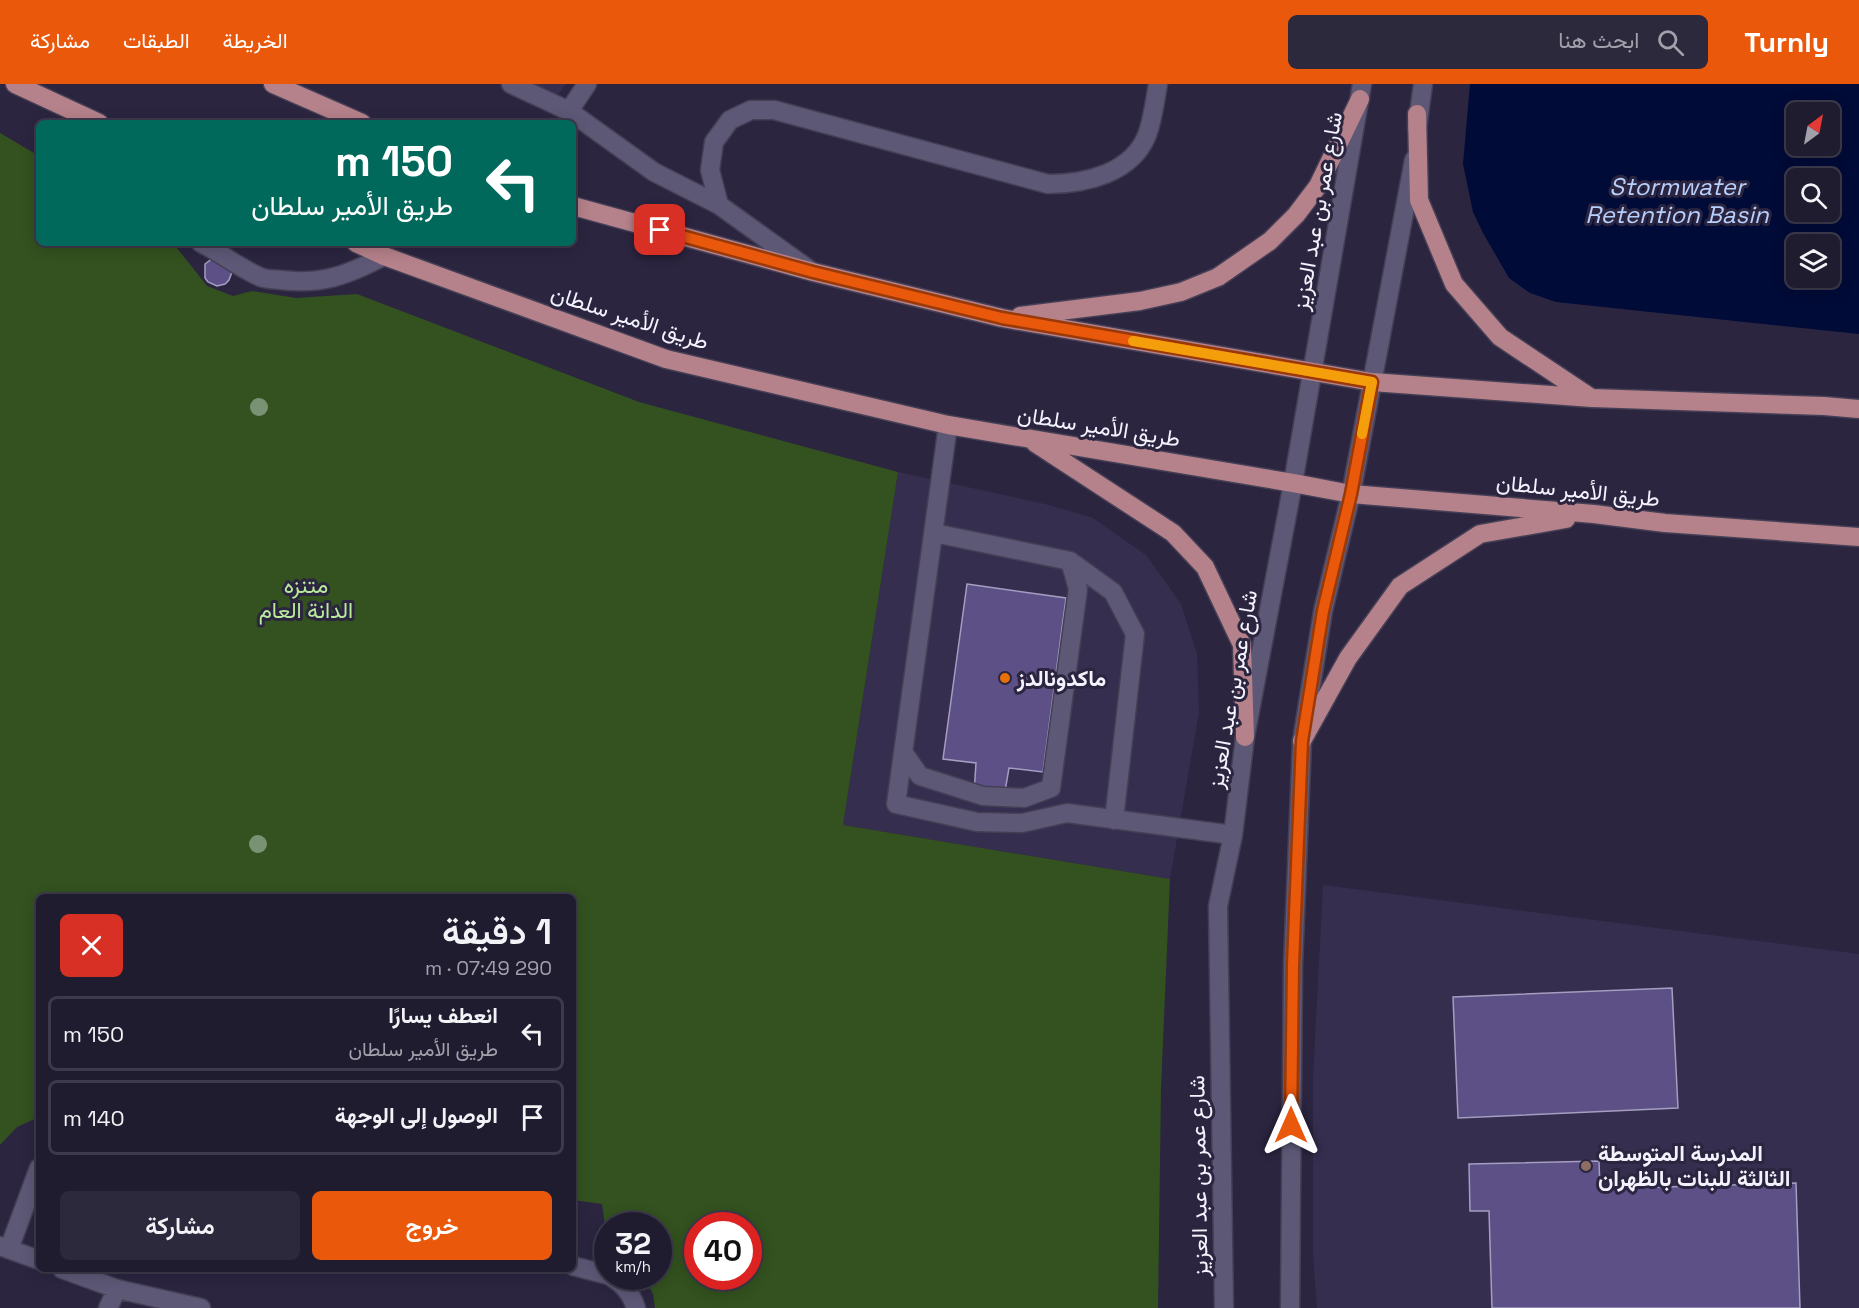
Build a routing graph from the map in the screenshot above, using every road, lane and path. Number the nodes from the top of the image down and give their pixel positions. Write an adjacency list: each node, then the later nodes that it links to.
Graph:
1 (15, 84): 10 (main road)
2 (273, 84): 11 (main road)
3 (511, 84): 8 (street)
4 (587, 84): 8 (street)
5 (1158, 84): 12 (street)
6 (1423, 84): 9 (street)
7 (1361, 91): 18 (main road); 19 (street, شارع عمر بن عبد العزيز)
8 (569, 111): 12 (street)
9 (1417, 114): 20 (street); 21 (main road)
10 (93, 120)
11 (355, 120)
12 (718, 205): 17 (street)
13 (576, 207): 17 (main road)
14 (207, 246): 16 (street)
15 (362, 246): 16 (main road, طريق الأمير سلطان)
16 (384, 256): 23 (main road, طريق الأمير سلطان)
17 (813, 272): 18 (main road)
18 (1002, 318): 19 (main road)
19 (1313, 373): 20 (main road); 25 (street, شارع عمر بن عبد العزيز)
20 (1372, 382): 21 (main road); 26 (street)
21 (1592, 398): 22 (main road)
22 (1859, 409)
23 (948, 425): 24 (main road, طريق الأمير سلطان); 28 (street)
24 (1029, 439): 25 (main road, طريق الأمير سلطان); 31 (main road)
25 (1293, 483): 26 (main road, طريق الأمير سلطان); 31 (street, شارع عمر بن عبد العزيز)
26 (1351, 494): 27 (main road, طريق الأمير سلطان); 32 (street)
27 (1594, 514): 29 (main road, طريق الأمير سلطان); 32 (main road)
28 (934, 533): 30 (street); 33 (street)
29 (1859, 537)
30 (1070, 561): 33 (street); 34 (street)
31 (1245, 736): 35 (street, شارع عمر بن عبد العزيز)
32 (1302, 741): 48 (street)
33 (903, 753): 34 (street)
34 (1114, 820): 35 (street)
35 (1233, 835): 47 (street, شارع عمر بن عبد العزيز)
36 (36, 1175): 37 (street)
37 (4, 1248): 38 (street)
38 (36, 1259)
39 (576, 1267): 41 (street)
40 (70, 1272): 42 (street)
41 (594, 1272)
42 (117, 1289): 44 (street); 45 (street)
43 (627, 1290): 46 (street)
44 (108, 1308)
45 (201, 1308)
46 (636, 1308)
47 (1224, 1308)
48 (1290, 1308)

